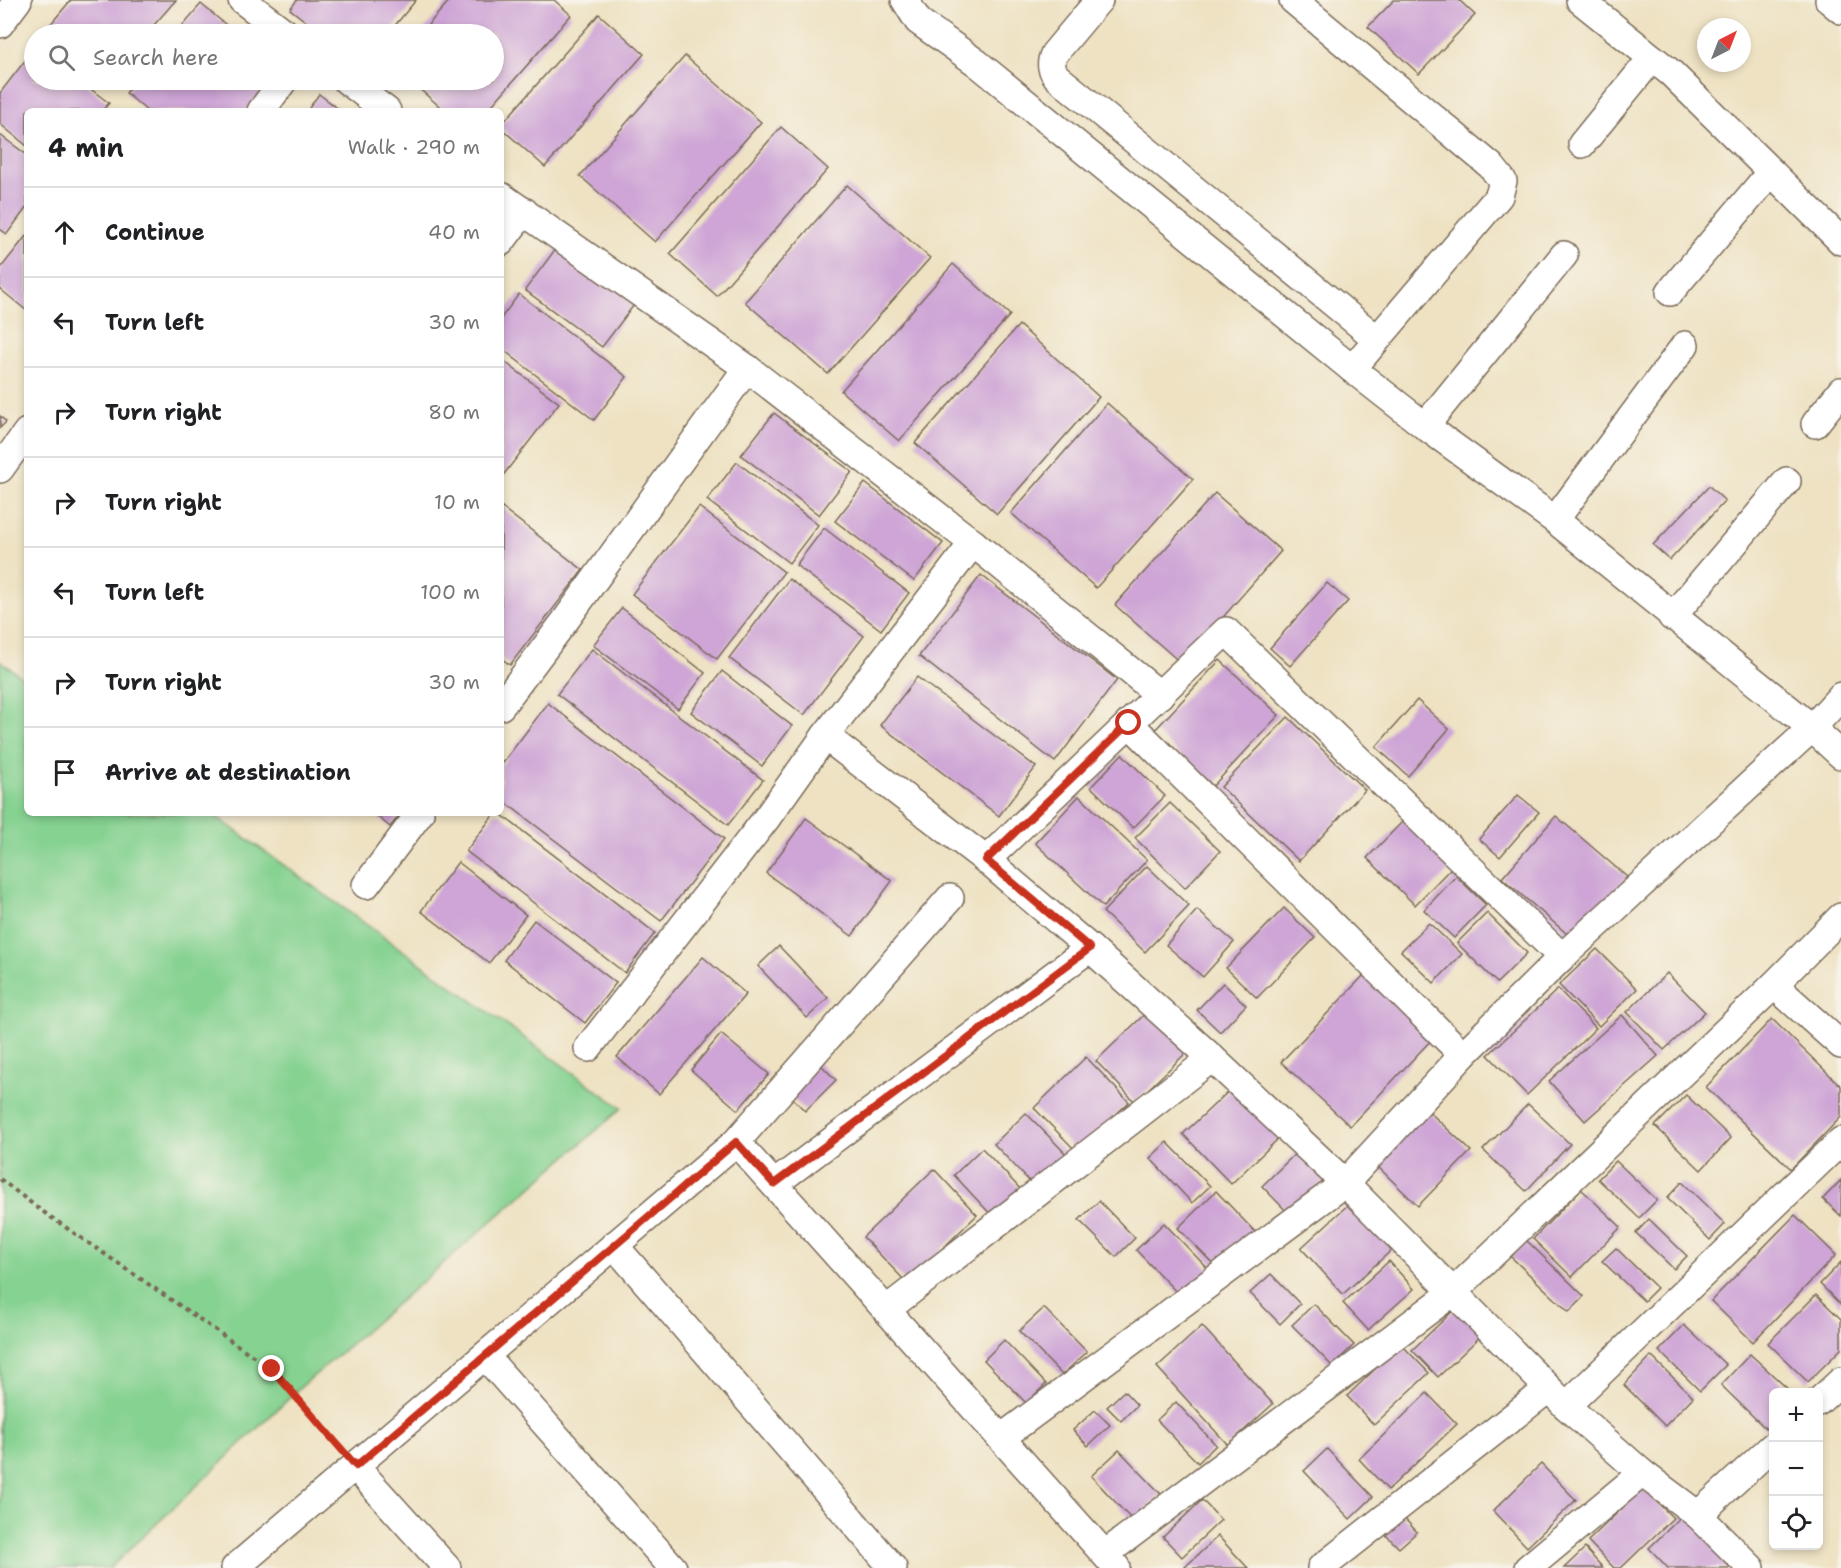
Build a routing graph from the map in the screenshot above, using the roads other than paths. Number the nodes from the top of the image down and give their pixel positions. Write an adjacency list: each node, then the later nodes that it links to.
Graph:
1 (18, 0): 9 (street)
2 (243, 0): 10 (street)
3 (905, 0): 27 (street)
4 (1099, 0): 24 (street)
5 (1293, 0): 24 (street)
6 (1580, 0): 11 (street)
7 (1829, 0): 8 (street)
8 (1841, 10)
9 (0, 24)
10 (274, 24)
11 (1652, 58): 16 (street); 17 (street)
12 (277, 90): 14 (street)
13 (359, 90): 15 (street)
14 (263, 108)
15 (383, 108)
16 (1582, 144)
17 (1771, 172): 21 (street); 23 (street)
18 (504, 198): 19 (street)
19 (524, 210): 20 (street); 26 (street)
20 (504, 238)
21 (1841, 241)
22 (1564, 255): 30 (street)
23 (1670, 292)
24 (1377, 339): 27 (street)
25 (1685, 345): 34 (street)
26 (747, 368): 35 (street); 39 (street)
27 (1352, 369): 30 (street)
28 (1841, 391): 29 (street)
29 (1815, 424)
30 (1425, 426): 34 (street)
31 (24, 436): 32 (street)
32 (0, 469)
33 (1787, 482): 36 (street)
34 (1555, 520): 36 (street)
35 (973, 543): 37 (street); 42 (street)
36 (1672, 617): 41 (street)
37 (1160, 695): 40 (street); 50 (street)
38 (1841, 696): 41 (street)
39 (504, 702)
40 (1129, 723): 45 (street); 54 (street)
41 (1812, 728): 43 (street); 50 (street)
42 (825, 736): 45 (street); 53 (street)
43 (1841, 755)
44 (418, 816): 46 (street)
45 (986, 860): 49 (street)
46 (366, 885)
47 (950, 898): 57 (street)
48 (1841, 917): 51 (street)
49 (1090, 948): 55 (street); 58 (street)
50 (1562, 957): 54 (street)
51 (1774, 985): 52 (street); 61 (street)
52 (1841, 1045)
53 (588, 1048)
54 (1463, 1055): 59 (street)
55 (1212, 1058): 59 (street); 62 (street)
56 (1841, 1141): 66 (street)
57 (736, 1142): 58 (street); 60 (street)
58 (774, 1184): 62 (street)
59 (1345, 1184): 61 (street); 67 (street)
60 (614, 1245): 63 (street); 76 (street)
61 (1452, 1293): 66 (street); 72 (street)
62 (886, 1310): 67 (street)
63 (484, 1356): 69 (street); 75 (street)
64 (1841, 1381): 65 (street)
65 (1823, 1397)
66 (1557, 1398): 70 (street); 77 (street)
67 (1001, 1438): 72 (street)
68 (1769, 1449): 71 (street)
69 (356, 1466): 73 (street); 74 (street)
70 (1641, 1473): 71 (street); 78 (street)
71 (1698, 1515): 79 (street)
72 (1111, 1561)
73 (235, 1568)
74 (447, 1568)
75 (674, 1568)
76 (893, 1568)
77 (1321, 1568)
78 (1528, 1568)
79 (1751, 1568)

